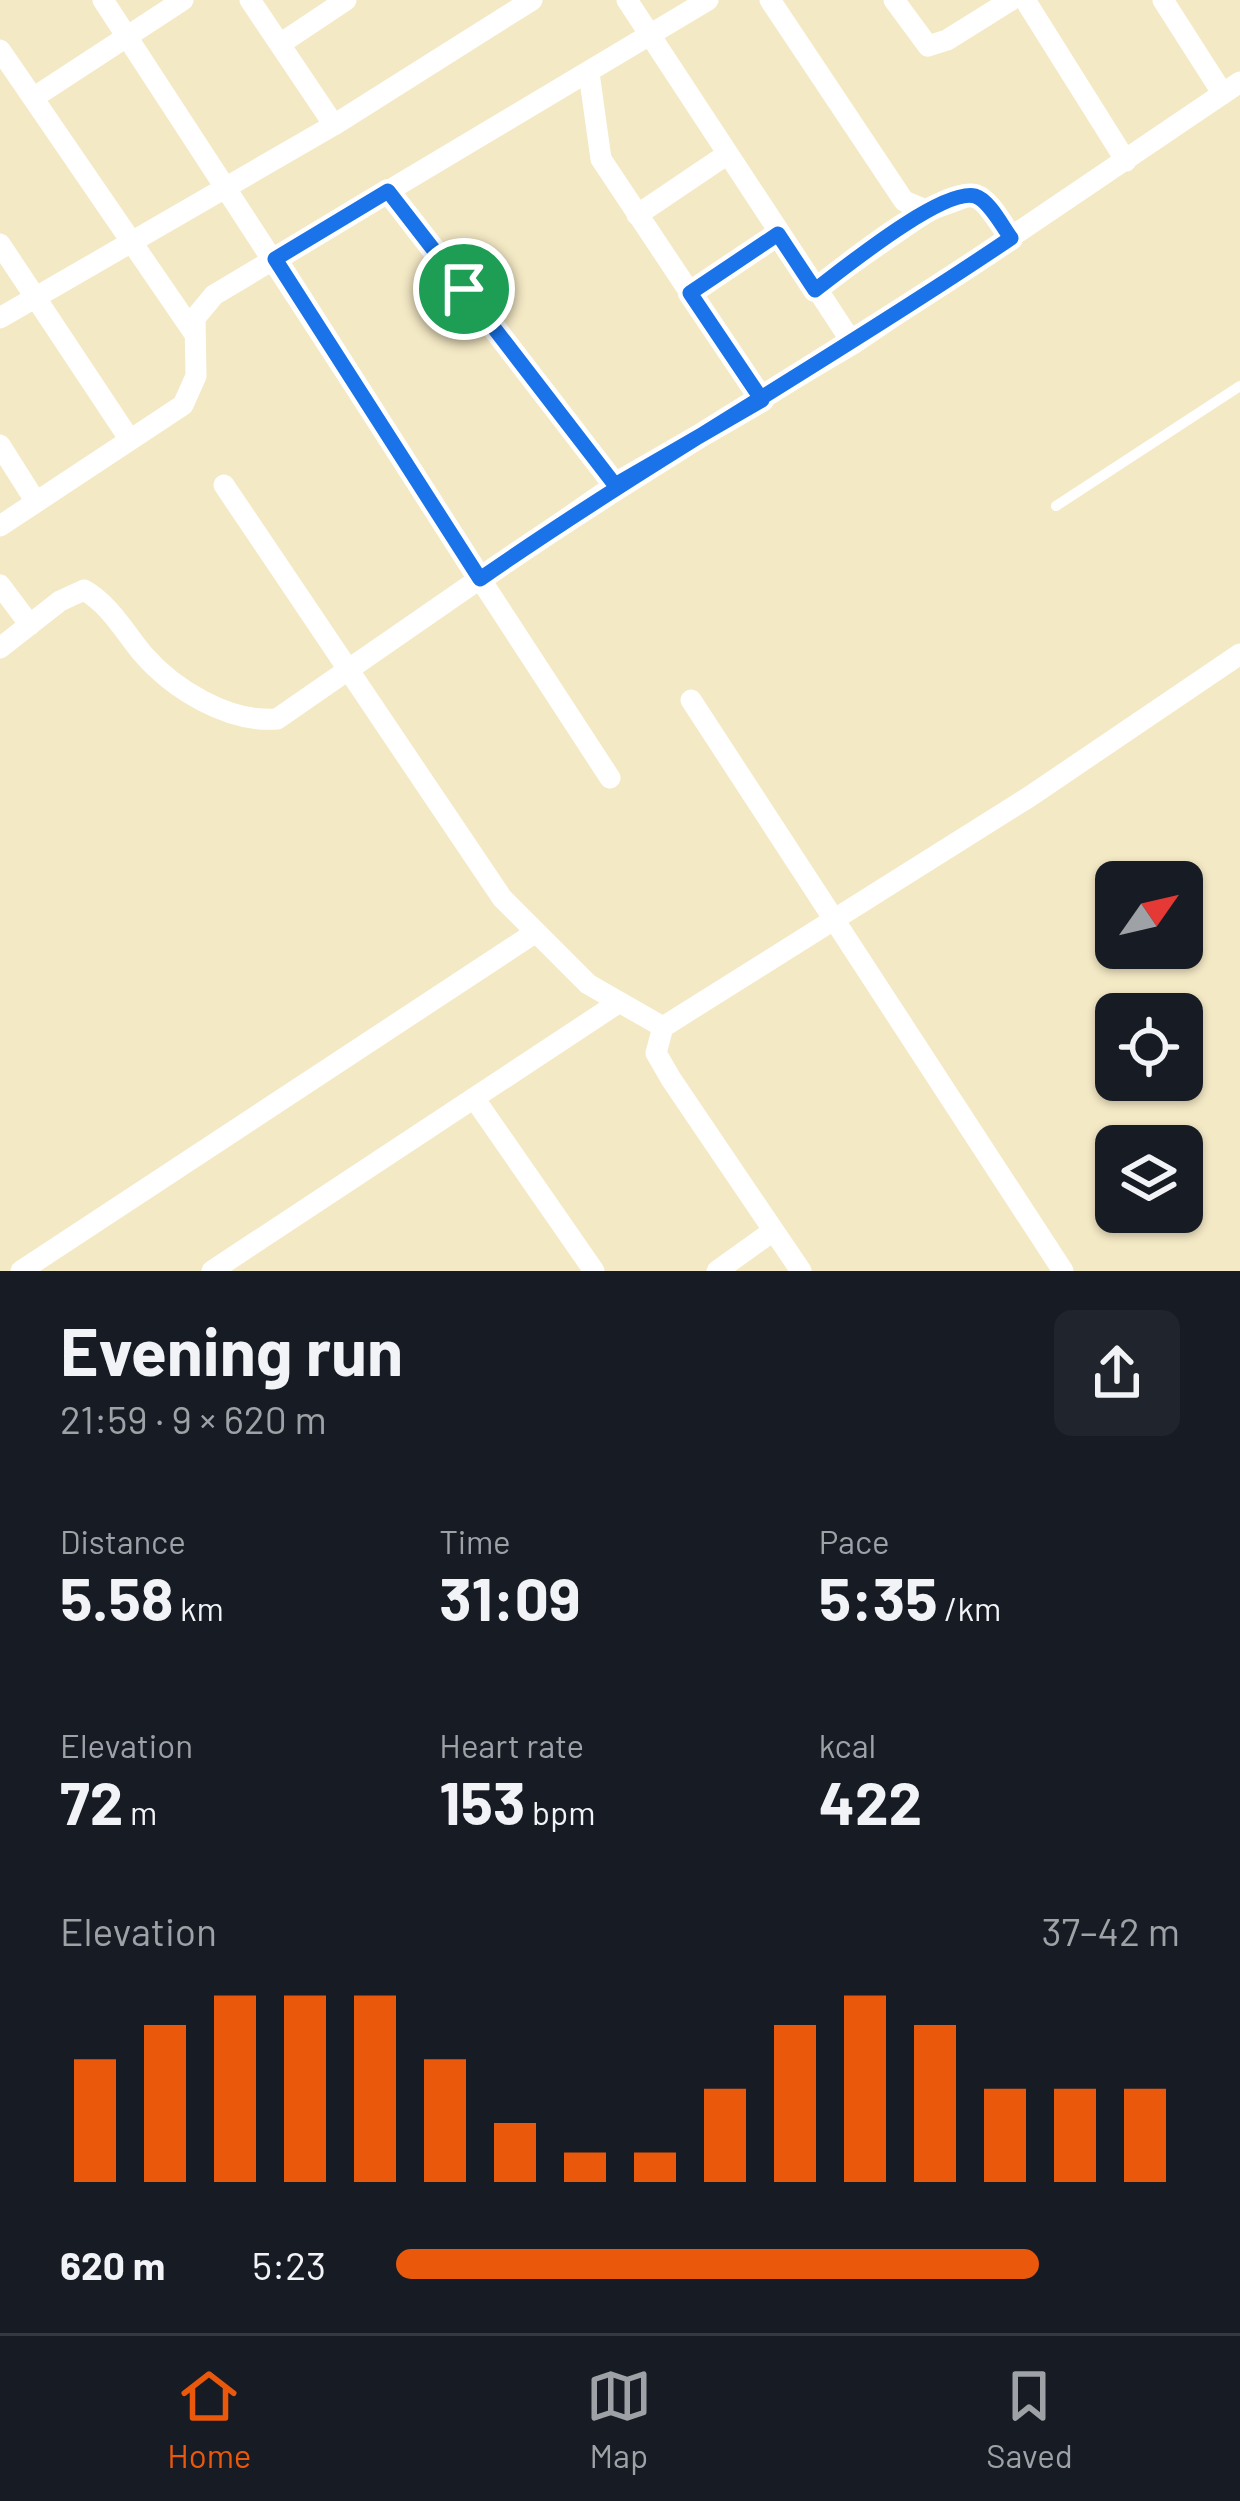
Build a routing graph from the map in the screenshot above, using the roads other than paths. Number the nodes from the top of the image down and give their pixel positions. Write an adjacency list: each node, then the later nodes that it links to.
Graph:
1 (104, 0): 13 (street)
2 (183, 0): 13 (street)
3 (250, 0): 15 (street)
4 (346, 0): 15 (street)
5 (532, 0): 20 (street)
6 (627, 0): 14 (street)
7 (708, 0): 14 (street)
8 (770, 0): 25 (street)
9 (894, 0): 10 (street)
10 (1010, 0)
11 (1025, 0): 22 (street)
12 (1163, 0): 18 (street)
13 (128, 37): 19 (street); 23 (street)
14 (648, 37): 17 (street); 21 (street)
15 (280, 44): 20 (street)
16 (0, 50): 19 (street)
17 (589, 73): 24 (street); 26 (street)
18 (1231, 88): 22 (street)
19 (33, 98): 29 (street)
20 (334, 125): 23 (street)
21 (726, 155): 26 (street); 27 (street)
22 (1126, 161): 28 (street)
23 (226, 185): 29 (street); 31 (street)
24 (388, 191): 31 (street); 43 (street)
25 (928, 211): 28 (street); 32 (street)
26 (637, 215): 33 (street)
27 (778, 234): 32 (street); 33 (street)
28 (1011, 238): 37 (street)
29 (129, 241): 34 (street); 36 (street)
30 (0, 244): 34 (street)
31 (275, 259): 36 (street); 47 (street)
32 (815, 290): 37 (street)
33 (690, 293): 39 (street)
34 (35, 297): 35 (street); 40 (street)
35 (0, 318)
36 (194, 333): 40 (street)
37 (853, 344): 39 (street)
38 (1240, 386): 45 (lane)
39 (762, 400): 43 (street)
40 (130, 440): 44 (street)
41 (0, 445): 44 (street)
42 (224, 485): 52 (street)
43 (615, 485): 47 (street)
44 (36, 502): 46 (street)
45 (1056, 506)
46 (0, 526)
47 (480, 579): 52 (street); 54 (street)
48 (0, 585): 49 (street)
49 (30, 625): 50 (street); 52 (street)
50 (0, 648)
51 (1240, 653): 55 (street)
52 (349, 673): 56 (street)
53 (691, 700): 55 (street)
54 (610, 778)
55 (835, 917): 58 (street); 66 (street)
56 (533, 934): 57 (street); 61 (street)
57 (618, 1003): 58 (street); 59 (street)
58 (663, 1027): 60 (street)
59 (474, 1098): 62 (street); 63 (street)
60 (773, 1232): 64 (street); 65 (street)
61 (21, 1271)
62 (212, 1271)
63 (594, 1271)
64 (717, 1271)
65 (801, 1271)
66 (1063, 1271)

